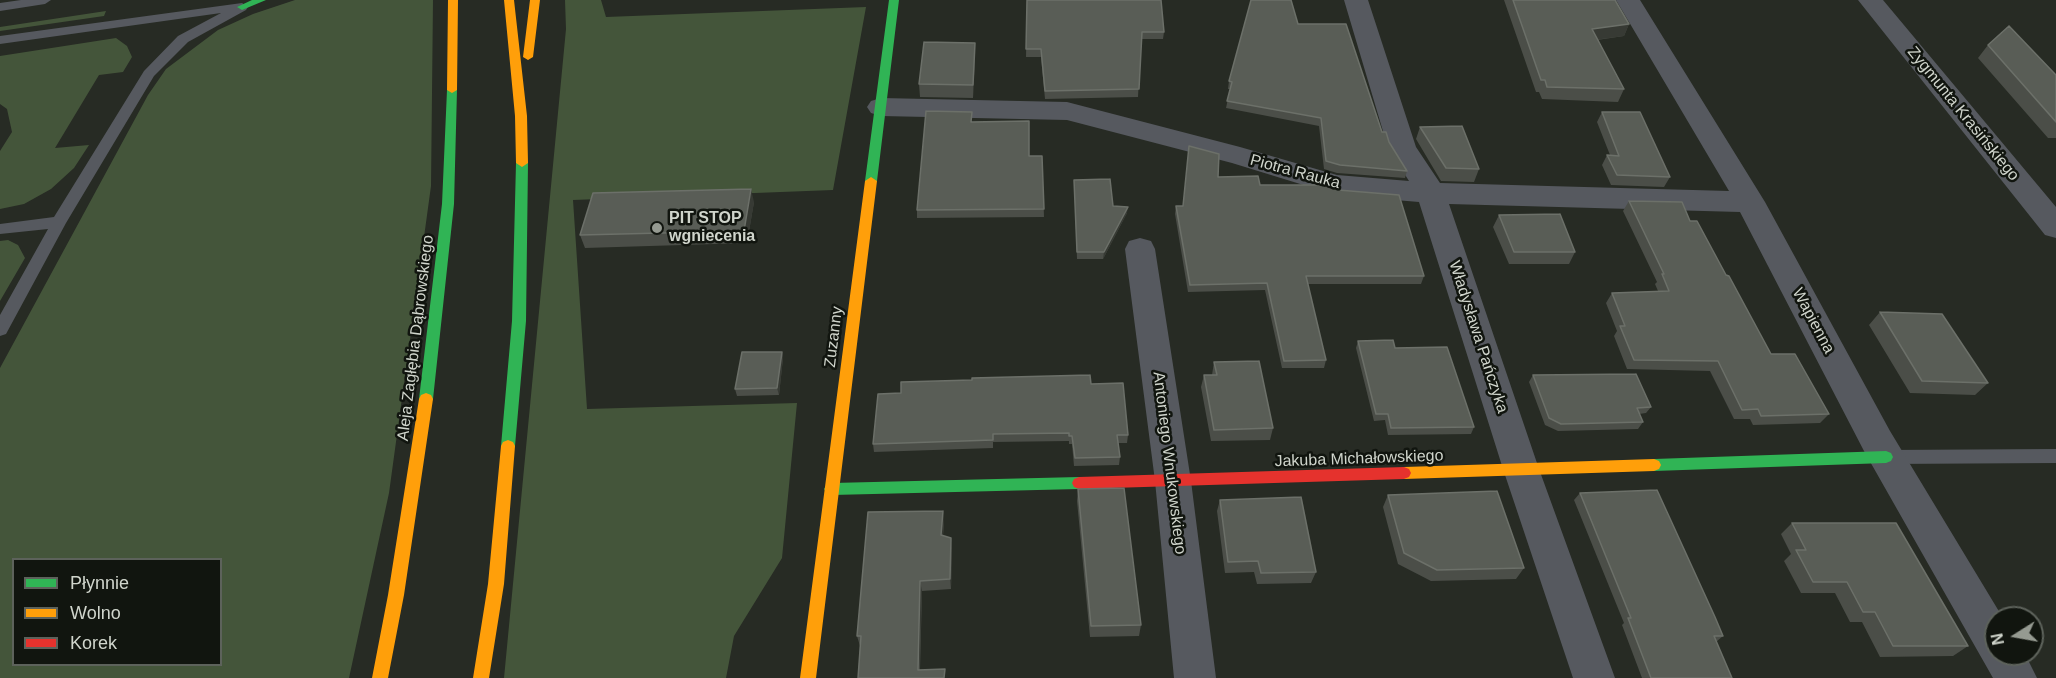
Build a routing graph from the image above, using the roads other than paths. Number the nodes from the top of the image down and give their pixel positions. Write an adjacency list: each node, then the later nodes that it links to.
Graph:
1 (45, 0): 12 (lane)
2 (221, 0): 11 (lane)
3 (261, 0): 11 (main road)
4 (453, 0): 29 (main road, Aleja Zagłębia Dąbrowskiego)
5 (509, 0): 15 (main road)
6 (535, 0): 15 (main road)
7 (894, 0): 14 (main road, Zuzanny)
8 (1356, 0): 16 (street, Władysława Pańczyka)
9 (1628, 0): 17 (street, Wapienna)
10 (1870, 0): 19 (street, Zygmunta Krasińskiego)
11 (242, 6): 13 (lane); 18 (lane)
12 (0, 7)
13 (0, 40)
14 (880, 107): 16 (street, Piotra Rauka); 27 (main road, Zuzanny)
15 (521, 116): 30 (main road)
16 (1431, 193): 17 (street, Piotra Rauka); 25 (street, Władysława Pańczyka)
17 (1750, 202): 24 (street, Wapienna)
18 (58, 222): 20 (lane); 22 (lane)
19 (2056, 227)
20 (0, 229)
21 (1140, 249): 26 (street, Antoniego Wnukowskiego)
22 (0, 330)
23 (2056, 456): 24 (lane)
24 (1886, 457): 25 (main road, Jakuba Michałowskiego); 28 (street, Wapienna)
25 (1521, 470): 26 (main road, Jakuba Michałowskiego); 33 (street, Władysława Pańczyka)
26 (1173, 482): 27 (main road, Jakuba Michałowskiego); 32 (street, Antoniego Wnukowskiego)
27 (832, 489): 31 (main road, Zuzanny)
28 (1984, 624)
29 (380, 678)
30 (481, 678)
31 (808, 678)
32 (1195, 678)
33 (1594, 678)

